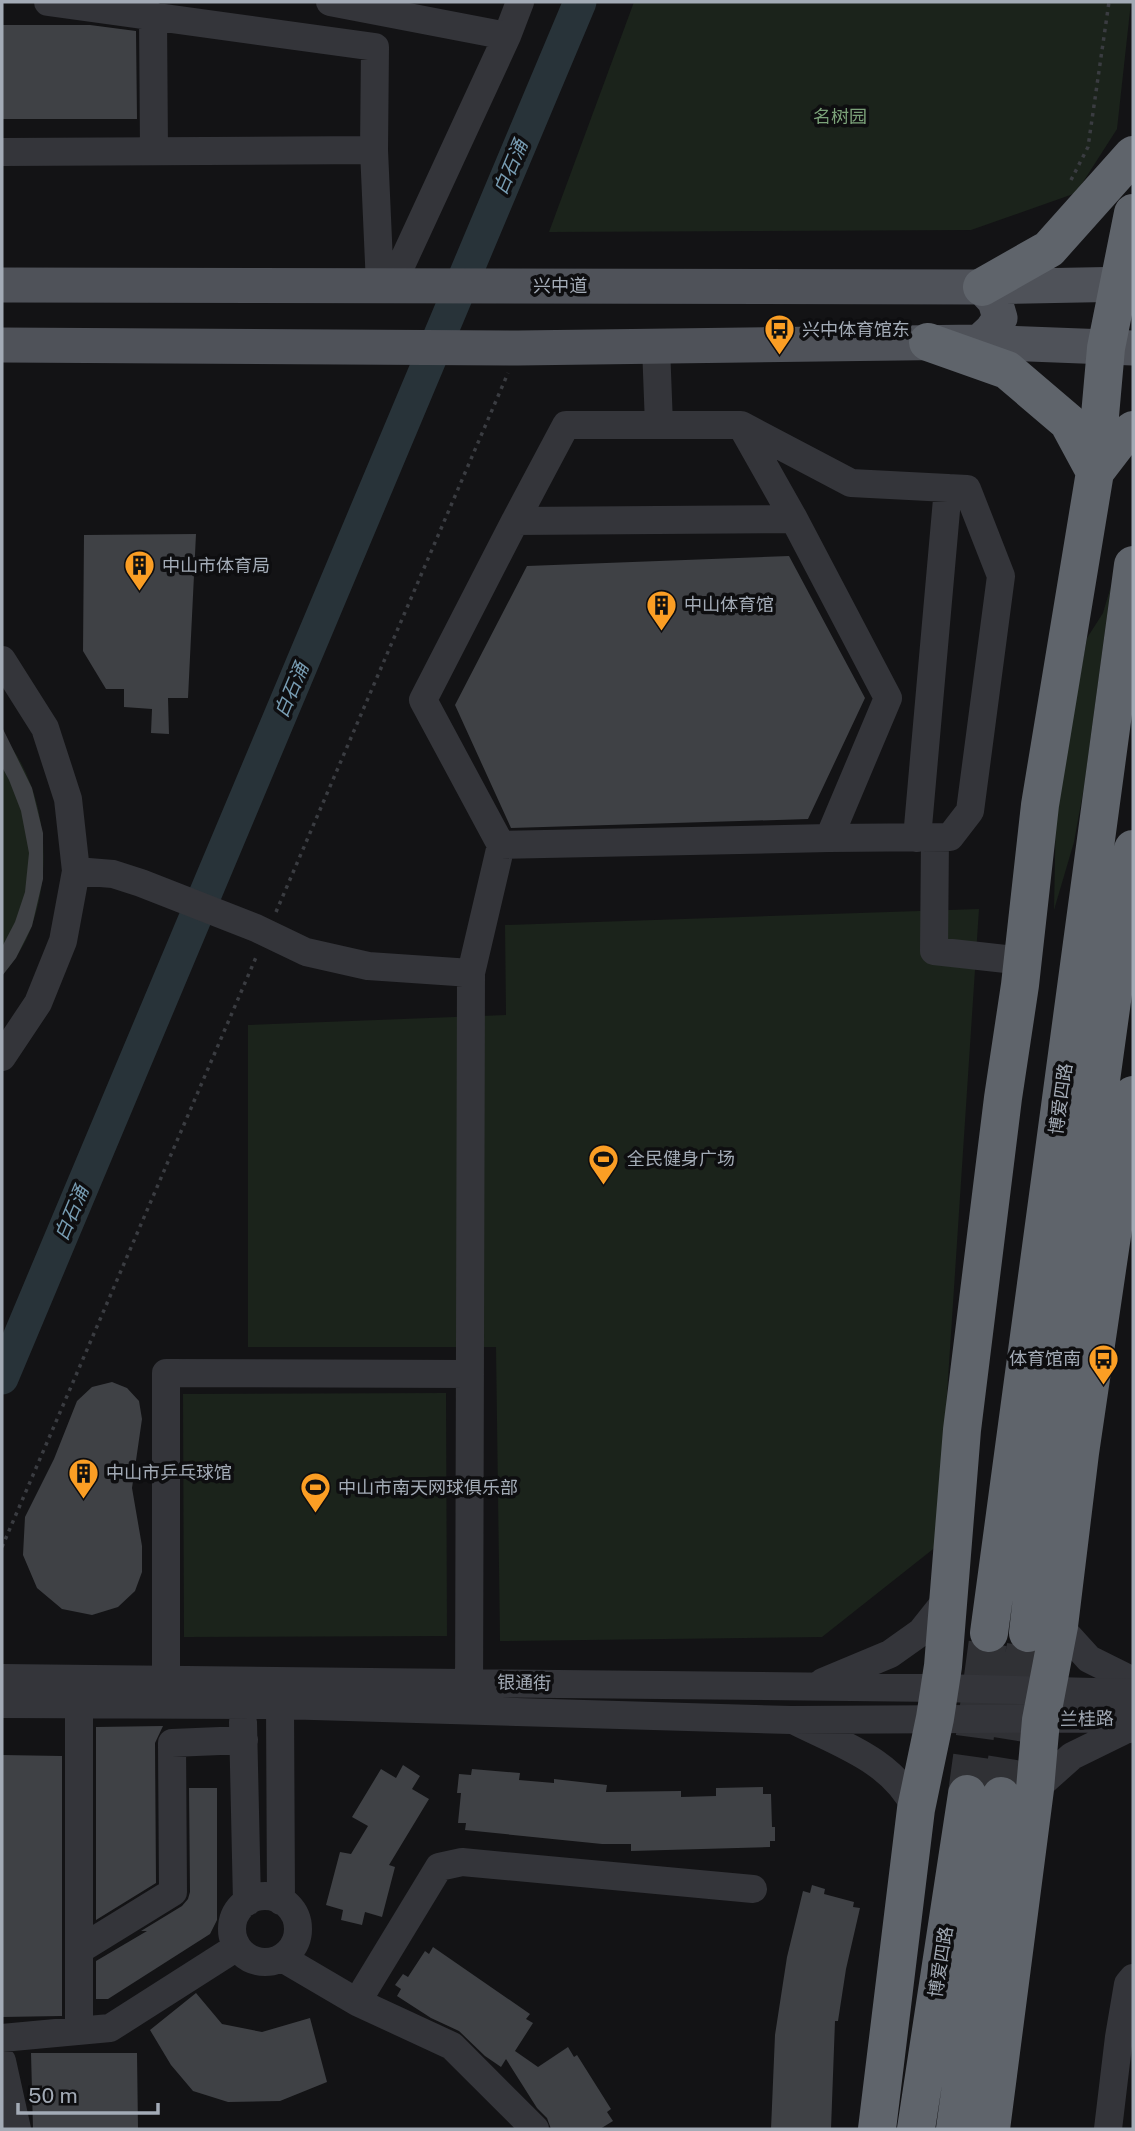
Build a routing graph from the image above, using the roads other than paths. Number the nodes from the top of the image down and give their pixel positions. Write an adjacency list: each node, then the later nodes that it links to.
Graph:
1 (48, 2): 4 (street)
2 (330, 2): 5 (street)
3 (520, 2): 5 (street)
4 (153, 16): 6 (street); 7 (street)
5 (506, 36): 13 (street)
6 (374, 150): 7 (street); 13 (street)
7 (153, 151): 8 (street)
8 (2, 152)
9 (1133, 155): 14 (highway)
10 (1133, 213): 11 (highway)
11 (1126, 284): 14 (main road, 兴中道); 19 (highway)
12 (2, 285): 13 (main road, 兴中道)
13 (386, 285): 14 (main road, 兴中道)
14 (982, 287): 16 (main road)
15 (928, 342): 16 (main road); 18 (main road); 23 (highway)
16 (979, 342): 19 (main road)
17 (2, 345): 18 (main road)
18 (656, 346): 20 (street)
19 (1119, 348): 23 (highway)
20 (659, 425): 21 (street); 26 (street)
21 (741, 425): 24 (street); 25 (street)
22 (1133, 430): 23 (highway)
23 (1095, 472): 34 (highway)
24 (948, 488): 30 (street); 30 (street)
25 (794, 519): 26 (street); 29 (street)
26 (515, 521): 31 (street)
27 (1133, 565): 35 (highway, 博爱四路)
28 (2, 660): 33 (street)
29 (829, 838): 30 (street); 31 (street)
30 (926, 838): 34 (street)
31 (501, 845): 36 (street)
32 (1133, 849): 44 (highway)
33 (76, 871): 36 (street); 37 (street)
34 (1023, 961): 40 (highway)
35 (1078, 969): 40 (highway); 45 (highway, 博爱四路)
36 (471, 973): 42 (street)
37 (2, 1057)
38 (1133, 1095): 41 (highway)
39 (1133, 1132): 41 (highway)
40 (993, 1179): 43 (highway)
41 (1119, 1188): 44 (highway)
42 (470, 1374): 49 (street); 51 (street)
43 (948, 1598): 48 (street); 52 (highway)
44 (1043, 1629): 47 (street); 57 (highway)
45 (989, 1633)
46 (2, 1678): 49 (street, 银通街)
47 (1133, 1681)
48 (800, 1688): 51 (street, 银通街); 52 (street, 银通街)
49 (166, 1692): 51 (street, 银通街); 54 (street, 银通街); 55 (street, 银通街)
50 (1133, 1693): 57 (street, 兰桂路)
51 (470, 1696): 56 (street, 银通街); 59 (street, 银通街)
52 (937, 1703): 57 (street, 银通街); 59 (street, 银通街); 63 (highway)
53 (2, 1704): 54 (street, 银通街)
54 (79, 1704): 68 (street)
55 (243, 1705): 56 (street, 银通街); 61 (street)
56 (280, 1705): 65 (street)
57 (1043, 1706): 58 (street, 兰桂路); 62 (highway)
58 (1133, 1718)
59 (791, 1720): 63 (street)
60 (1133, 1728): 62 (street)
61 (244, 1740): 66 (street); 68 (street)
62 (1001, 1793): 78 (highway, 博爱四路); 79 (highway); 80 (highway)
63 (916, 1809): 77 (highway)
64 (753, 1889): 71 (street)
65 (281, 1901): 66 (street); 69 (street)
66 (247, 1902): 67 (street)
67 (237, 1947): 69 (street); 72 (street)
68 (79, 1950): 72 (street)
69 (282, 1958): 71 (street)
70 (1133, 1979): 81 (street)
71 (357, 2002): 76 (street)
72 (79, 2031): 73 (street)
73 (2, 2038)
74 (2, 2061): 75 (street)
75 (17, 2129)
76 (535, 2129)
77 (877, 2129)
78 (916, 2129)
79 (955, 2129)
80 (990, 2129)
81 (1108, 2129)

